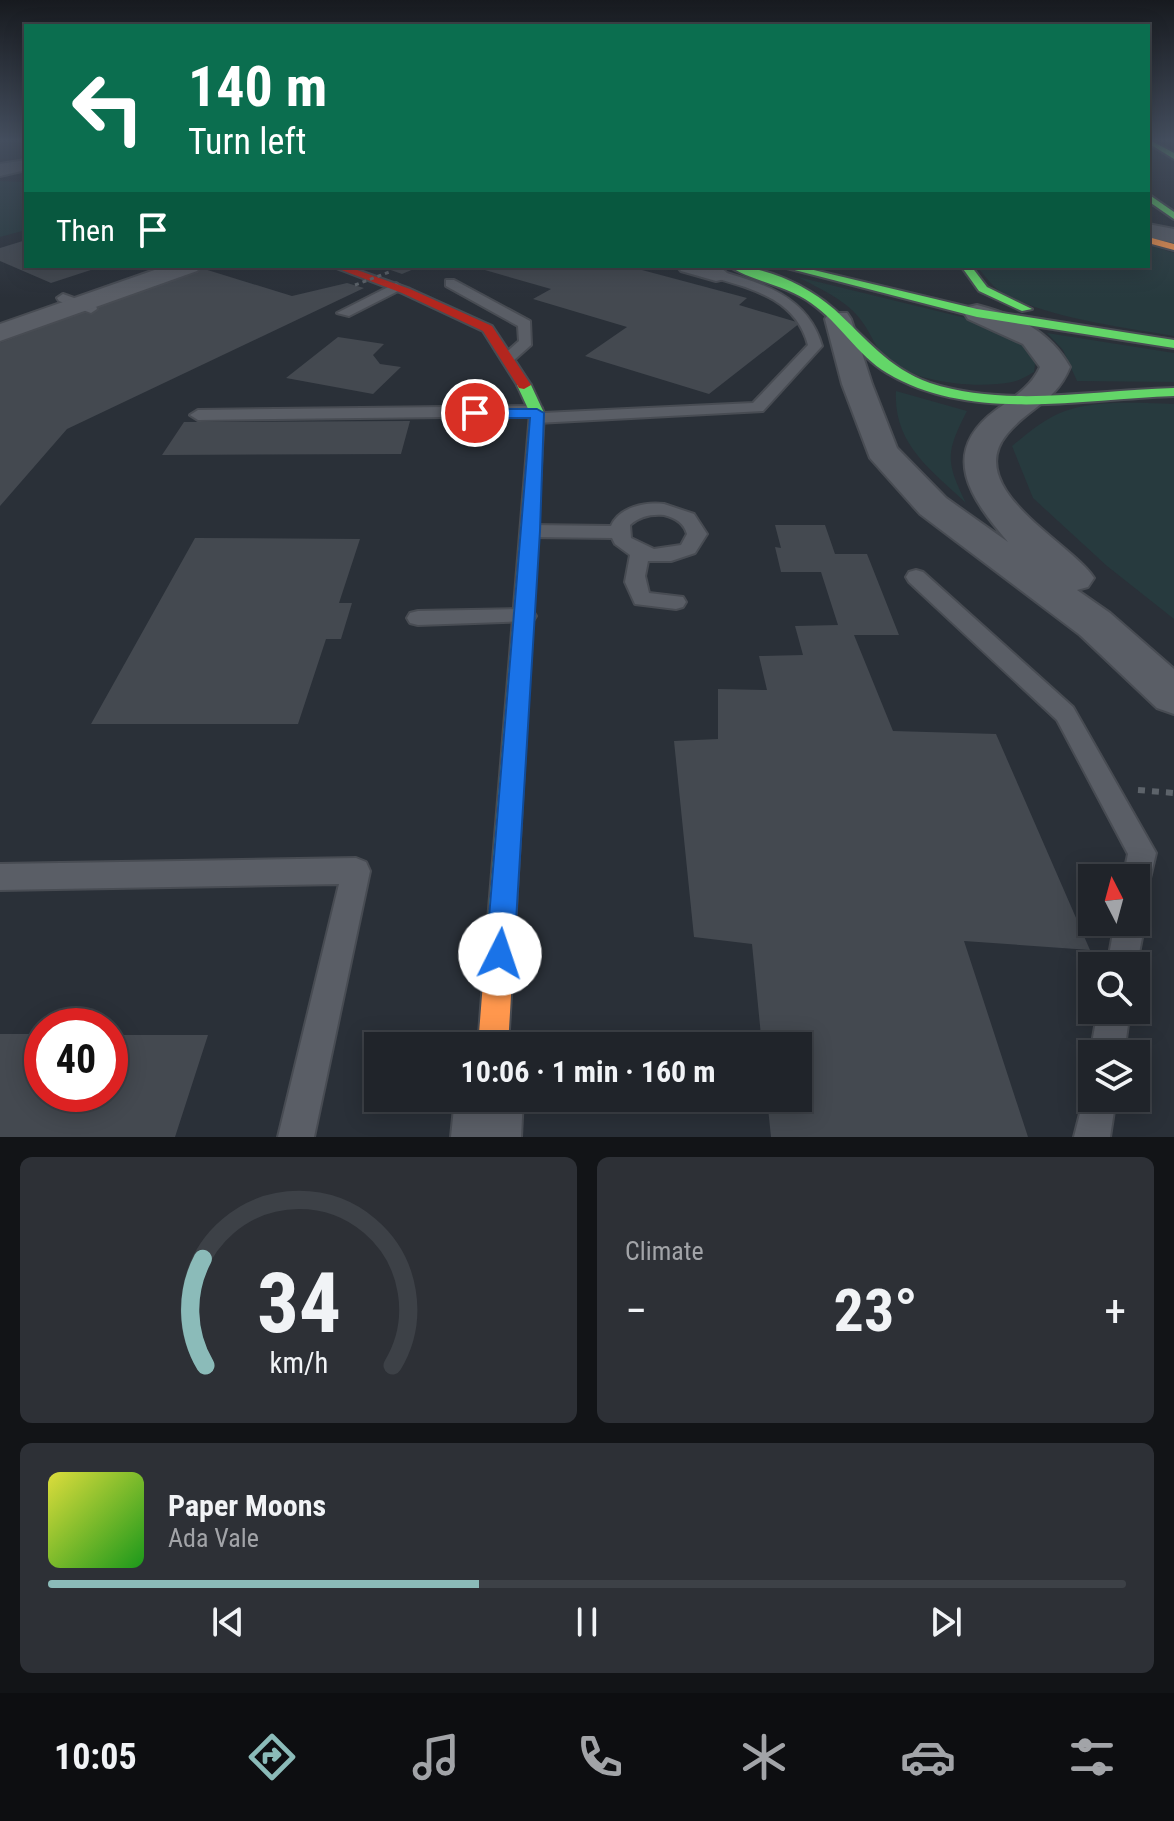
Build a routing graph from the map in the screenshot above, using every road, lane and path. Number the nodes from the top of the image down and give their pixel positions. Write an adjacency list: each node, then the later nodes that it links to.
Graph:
1 (1150, 198): 2 (main road)
2 (1174, 216)
3 (1150, 231): 4 (street)
4 (1174, 236)
5 (1150, 241): 6 (main road)
6 (1174, 247)
7 (151, 268): 16 (street)
8 (183, 268): 16 (street)
9 (345, 268): 13 (main road)
10 (792, 268): 18 (main road)
11 (967, 268): 22 (main road)
12 (725, 270): 19 (main road); 27 (lane)
13 (394, 279): 15 (path, bridge); 17 (lane); 24 (main road)
14 (450, 283): 24 (lane)
15 (355, 285)
16 (78, 304): 20 (street); 21 (street)
17 (344, 313)
18 (977, 313): 22 (main road); 26 (street)
19 (838, 319): 26 (main road); 37 (street)
20 (0, 320)
21 (0, 333)
22 (1132, 340): 23 (main road)
23 (1174, 344)
24 (508, 358): 27 (main road)
25 (1174, 392): 26 (main road)
26 (1038, 396): 36 (street)
27 (537, 414): 28 (lane); 29 (main road)
28 (198, 415)
29 (531, 531): 30 (lane); 34 (main road)
30 (619, 532): 31 (lane); 31 (lane)
31 (641, 553): 33 (lane)
32 (916, 577): 38 (lane)
33 (676, 602)
34 (525, 616): 35 (lane); 40 (main road)
35 (418, 618)
36 (1174, 663)
37 (1174, 696)
38 (1140, 864)
39 (0, 877): 43 (lane)
40 (494, 1032)
41 (488, 1112): 44 (street)
42 (1096, 1112): 45 (lane)
43 (296, 1137)
44 (486, 1137)
45 (1092, 1137)

